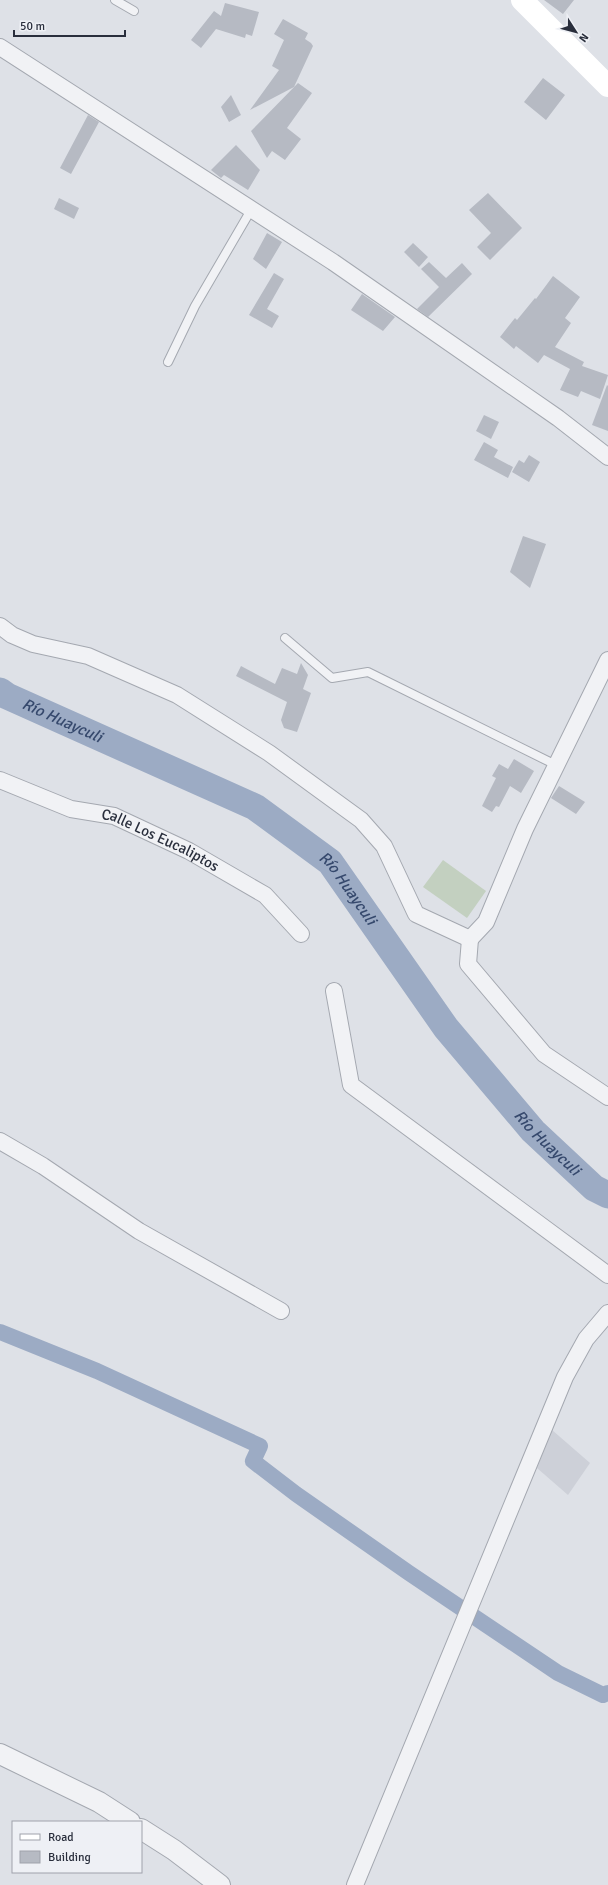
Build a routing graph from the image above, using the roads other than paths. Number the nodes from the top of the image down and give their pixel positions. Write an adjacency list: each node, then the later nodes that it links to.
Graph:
1 (114, 0): 3 (lane)
2 (522, 0): 5 (main road)
3 (134, 11)
4 (0, 47): 6 (street)
5 (604, 80)
6 (251, 210): 7 (lane); 8 (street)
7 (168, 362)
8 (608, 457)
9 (0, 626): 15 (street)
10 (285, 638): 12 (lane)
11 (608, 660): 12 (street)
12 (556, 765): 15 (street)
13 (0, 780): 14 (street, Calle Los Eucaliptos)
14 (301, 934)
15 (470, 939): 17 (street)
16 (334, 991): 19 (street)
17 (608, 1097)
18 (0, 1141): 20 (street)
19 (608, 1275)
20 (281, 1310)
21 (608, 1313): 26 (street)
22 (0, 1754): 23 (street)
23 (128, 1821)
24 (142, 1830): 25 (street)
25 (220, 1885)
26 (355, 1885)

